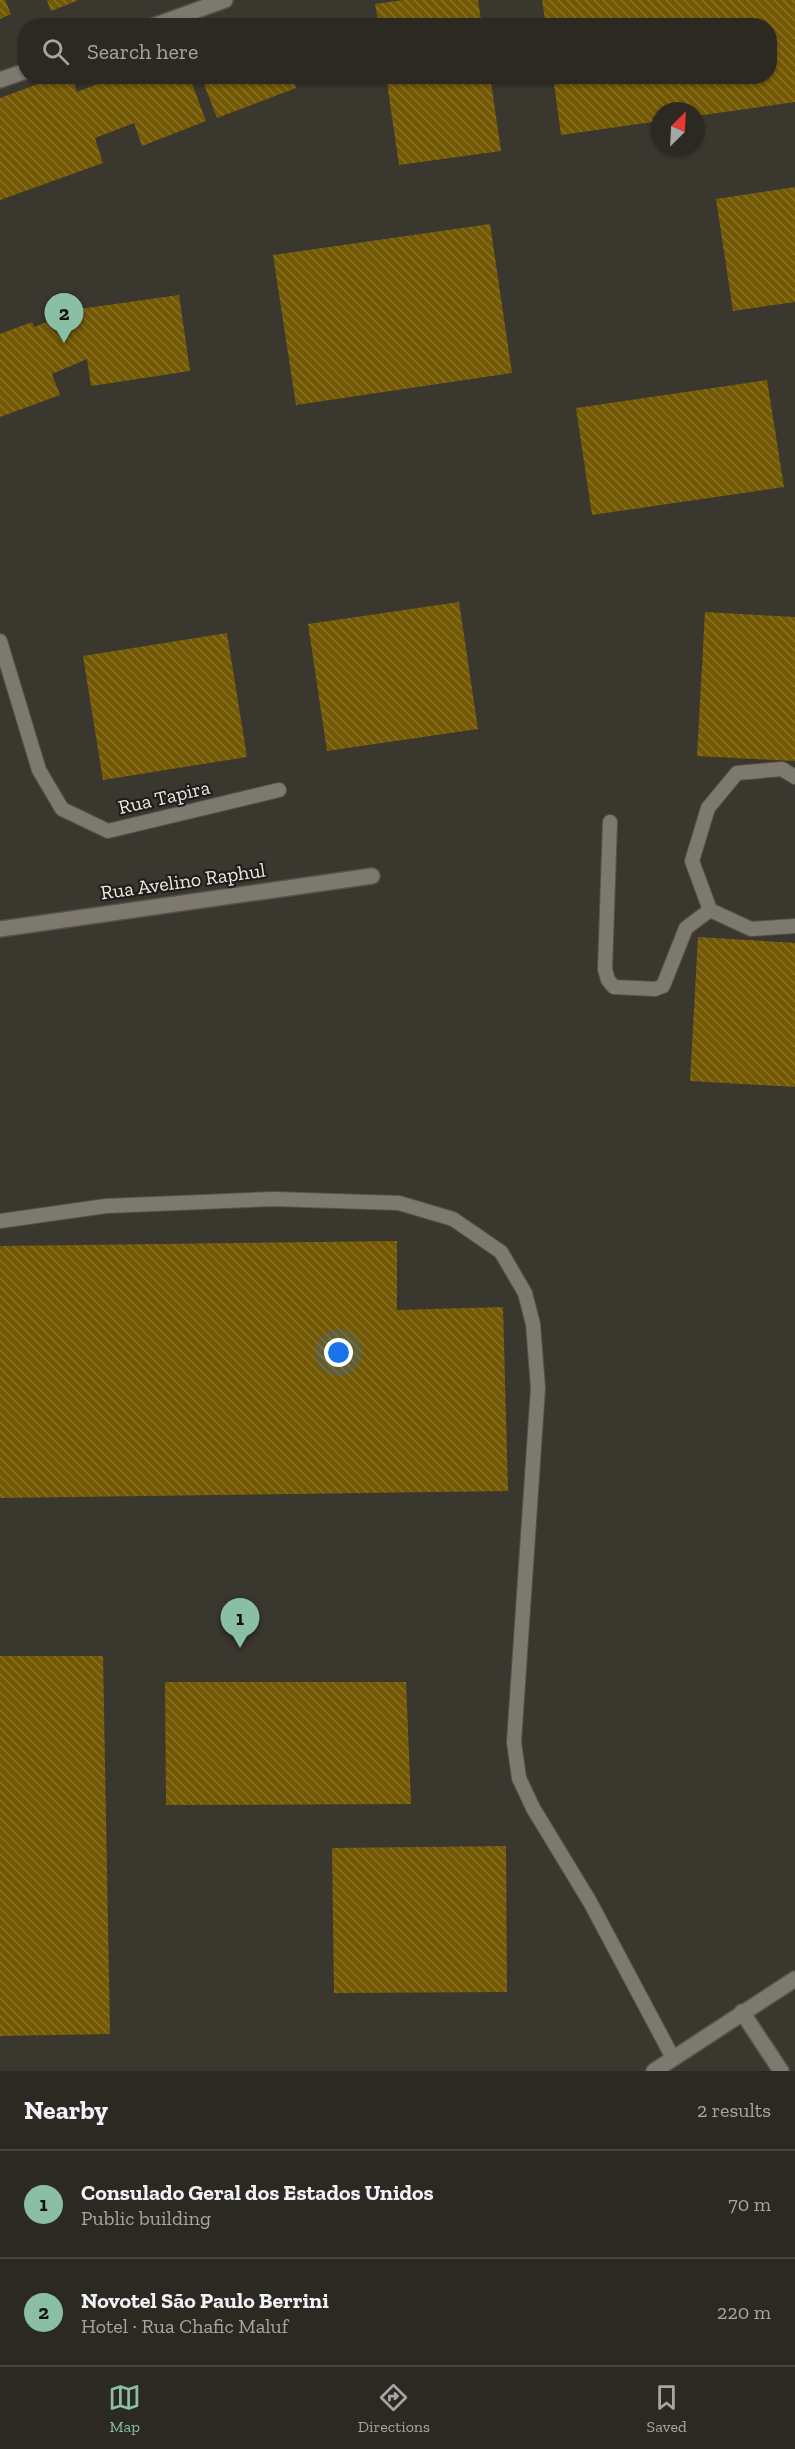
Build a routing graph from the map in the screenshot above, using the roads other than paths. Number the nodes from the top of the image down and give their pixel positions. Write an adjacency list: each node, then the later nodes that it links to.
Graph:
1 (225, 0): 2 (street)
2 (175, 18)
3 (18, 74): 4 (street)
4 (0, 80)
5 (0, 641): 7 (lane, Rua Tapira)
6 (795, 777): 10 (lane)
7 (279, 790)
8 (610, 822): 10 (lane)
9 (372, 876): 12 (street, Rua Avelino Raphul)
10 (710, 910): 11 (lane)
11 (795, 926)
12 (0, 928)
13 (0, 1221): 16 (lane)
14 (795, 1979): 15 (street)
15 (742, 2012): 16 (street); 18 (street)
16 (674, 2058): 17 (street)
17 (654, 2071)
18 (781, 2071)

